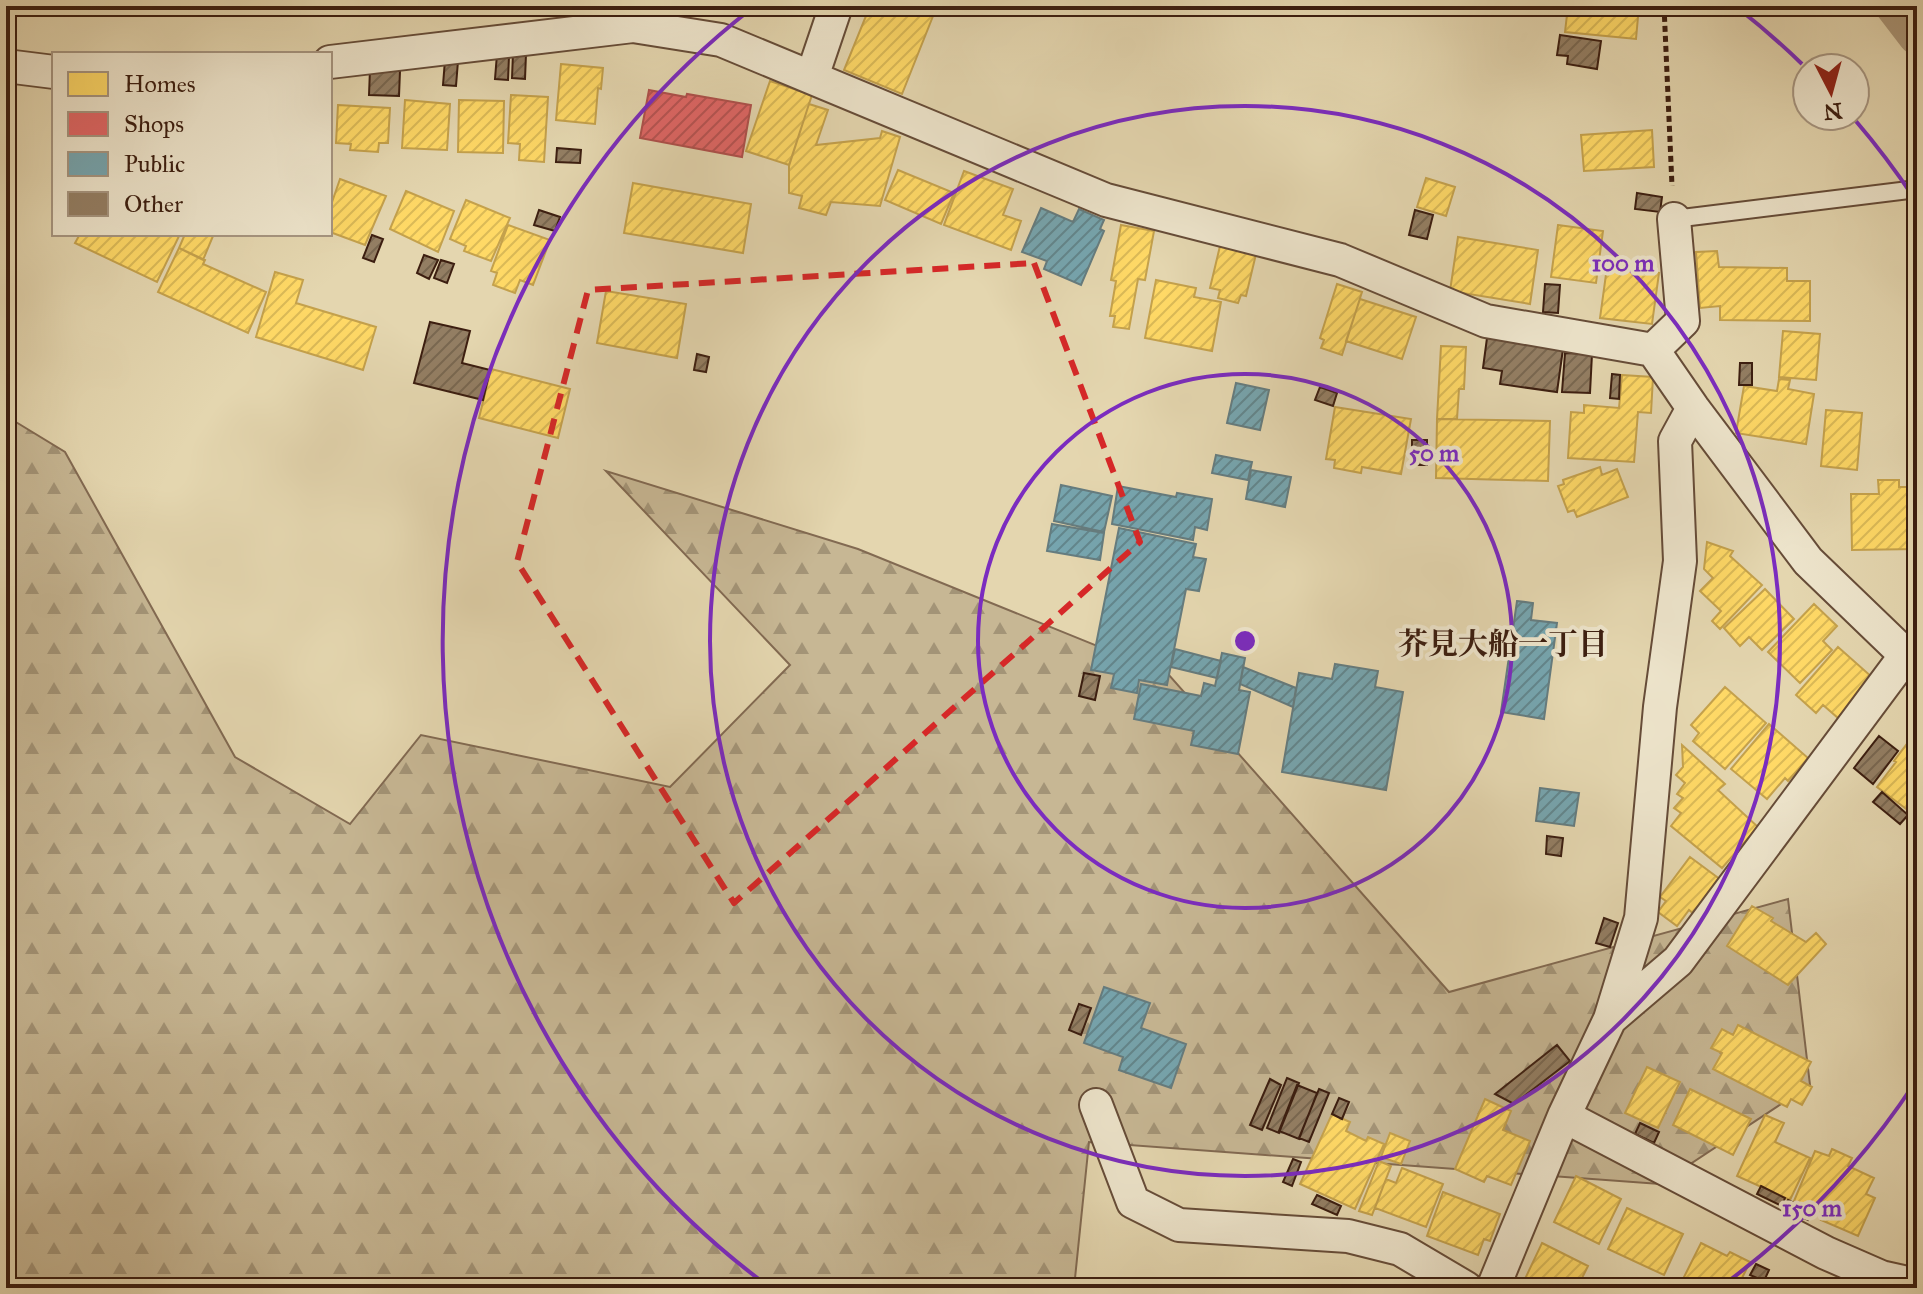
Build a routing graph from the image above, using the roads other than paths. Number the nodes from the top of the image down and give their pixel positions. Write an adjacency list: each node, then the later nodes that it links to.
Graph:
1 (836, 6): 5 (street)
2 (332, 62): 5 (street)
3 (6, 66): 4 (street)
4 (52, 72)
5 (812, 77): 8 (street)
6 (1917, 189): 7 (lane)
7 (1674, 219): 8 (street)
8 (1653, 350): 9 (street)
9 (1693, 408): 10 (street); 11 (street)
10 (1911, 660): 11 (street)
11 (1610, 1019): 13 (street)
12 (1096, 1105): 15 (street)
13 (1564, 1116): 14 (street); 16 (street)
14 (1917, 1285)
15 (1466, 1288)
16 (1493, 1288)

